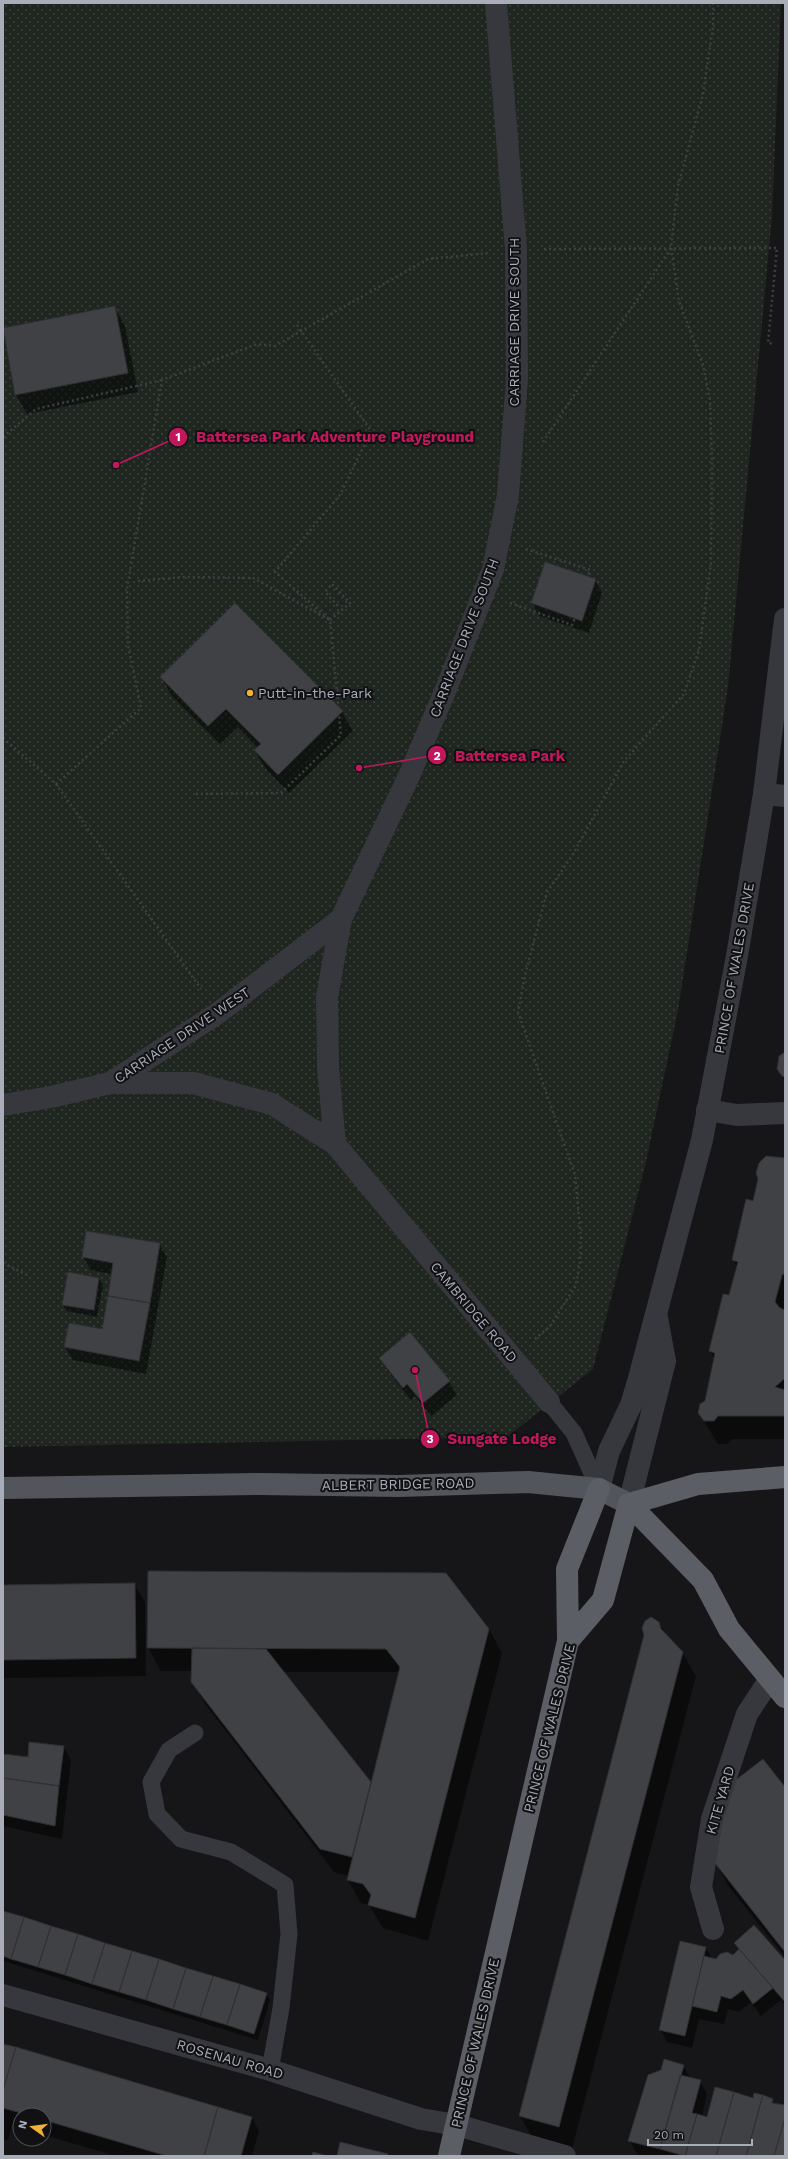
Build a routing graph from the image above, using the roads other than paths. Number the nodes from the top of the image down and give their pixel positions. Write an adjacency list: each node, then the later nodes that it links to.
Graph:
1 (496, 3): 4 (street, CARRIAGE DRIVE SOUTH)
2 (785, 620): 3 (street, PRINCE OF WALES DRIVE)
3 (775, 795): 7 (street, PRINCE OF WALES DRIVE)
4 (341, 919): 5 (street, CARRIAGE DRIVE WEST); 9 (street)
5 (110, 1084): 6 (street, CARRIAGE DRIVE WEST); 9 (street, CAMBRIDGE ROAD)
6 (3, 1105)
7 (707, 1110): 8 (street); 10 (street, PRINCE OF WALES DRIVE)
8 (785, 1113)
9 (335, 1144): 11 (street, CAMBRIDGE ROAD)
10 (656, 1311): 14 (street, PRINCE OF WALES DRIVE); 15 (street, PRINCE OF WALES DRIVE)
11 (550, 1402): 14 (lane, CAMBRIDGE ROAD)
12 (785, 1478): 15 (highway)
13 (3, 1488): 14 (main road, ALBERT BRIDGE ROAD)
14 (599, 1489): 15 (main road, ALBERT BRIDGE ROAD); 16 (highway)
15 (629, 1504): 16 (highway, PRINCE OF WALES DRIVE); 17 (highway)
16 (568, 1641): 23 (highway, PRINCE OF WALES DRIVE)
17 (770, 1679): 18 (highway); 20 (street, KITE YARD)
18 (785, 1697)
19 (195, 1733): 22 (lane)
20 (713, 1929)
21 (3, 1995): 22 (street, ROSENAU ROAD)
22 (270, 2070): 23 (street, ROSENAU ROAD)
23 (457, 2125): 24 (highway, PRINCE OF WALES DRIVE); 25 (street, ROSENAU ROAD)
24 (449, 2156)
25 (565, 2156)

